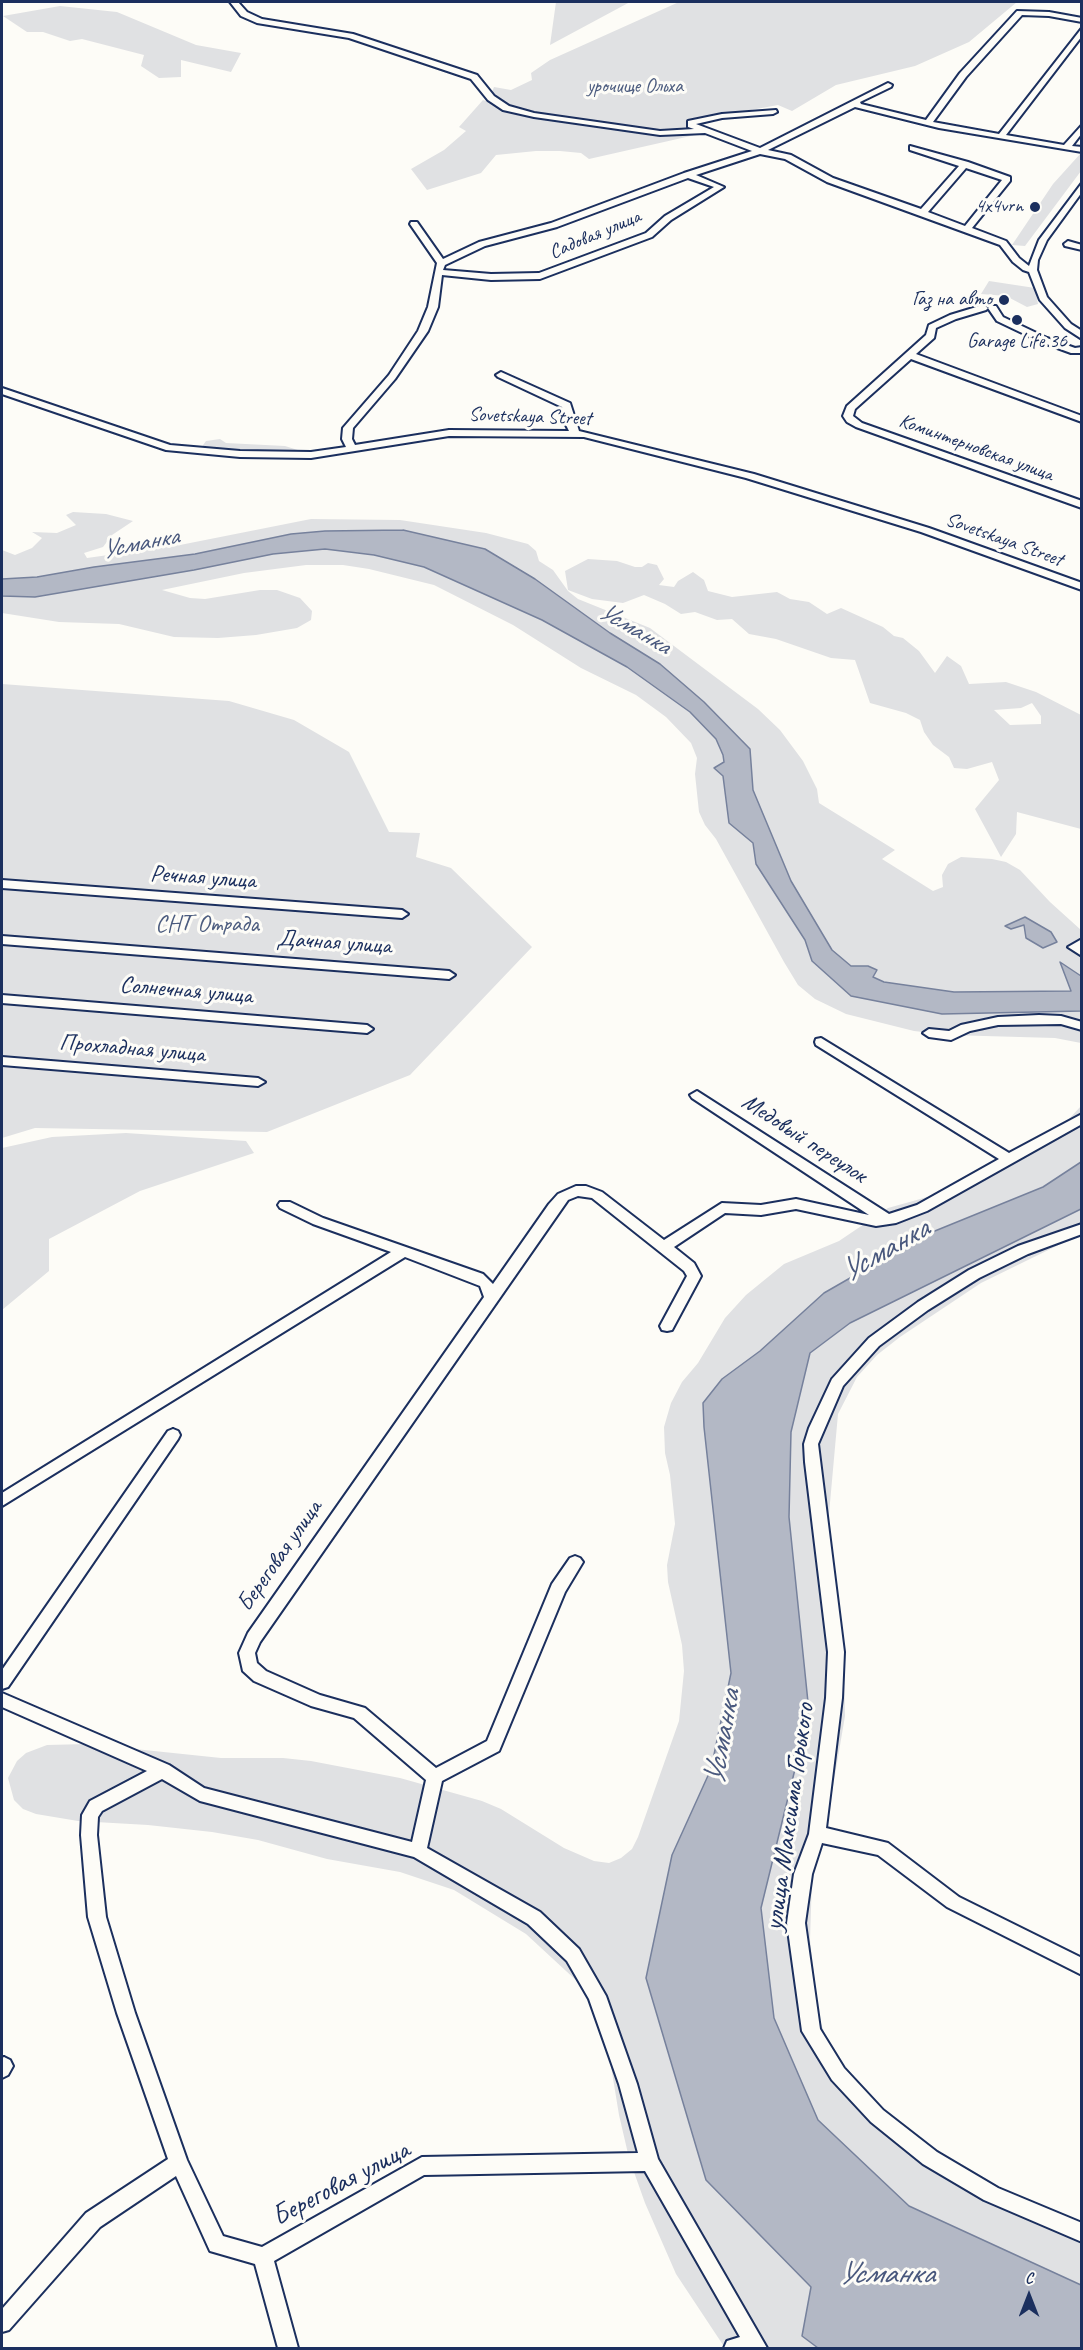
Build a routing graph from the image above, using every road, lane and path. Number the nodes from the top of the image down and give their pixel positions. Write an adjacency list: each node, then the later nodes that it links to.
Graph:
1 (234, 2): 9 (street)
2 (1082, 20): 7 (street)
3 (1082, 30): 10 (street)
4 (888, 85): 5 (street, Садовая улица)
5 (857, 103): 7 (street); 14 (street, Садовая улица)
6 (773, 112): 9 (street)
7 (928, 123): 10 (street)
8 (1082, 127): 12 (street)
9 (705, 131): 14 (street)
10 (1001, 136): 12 (street)
11 (913, 148): 15 (street)
12 (1066, 148): 13 (street)
13 (1082, 150)
14 (760, 151): 16 (street, Садовая улица); 18 (street)
15 (965, 164): 18 (street); 20 (street)
16 (687, 175): 23 (street, Садовая улица); 23 (street, Садовая улица)
17 (1082, 185): 24 (street)
18 (923, 213): 20 (street)
19 (414, 224): 23 (street)
20 (967, 229): 24 (street)
21 (1068, 244): 22 (street)
22 (1082, 248)
23 (440, 268): 32 (street)
24 (1033, 270): 25 (street)
25 (1082, 336)
26 (1082, 350): 27 (street)
27 (909, 355): 30 (street); 33 (street, Коминтерновская улица)
28 (501, 375): 31 (street)
29 (2, 391): 32 (street, Sovetskaya Street)
30 (1082, 419)
31 (575, 433): 32 (street, Sovetskaya Street); 34 (street, Sovetskaya Street)
32 (352, 449)
33 (1082, 505)
34 (1082, 587)
35 (2, 884): 36 (street, Речная улица)
36 (402, 914)
37 (2, 940): 38 (street, Дачная улица)
38 (449, 975)
39 (2, 999): 41 (street, Солнечная улица)
40 (1082, 1026): 42 (street)
41 (367, 1029)
42 (929, 1033)
43 (821, 1042): 48 (street)
44 (2, 1061): 45 (street, Прохладная улица)
45 (258, 1082)
46 (697, 1095): 50 (street, Медовый переулок)
47 (1082, 1118): 48 (street)
48 (1010, 1159): 50 (street)
49 (285, 1205): 53 (street)
50 (886, 1219): 52 (street)
51 (1081, 1229): 63 (street, улица Максима Горького)
52 (664, 1247): 54 (street, Береговая улица); 55 (street, Береговая улица)
53 (404, 1251): 54 (street); 57 (street)
54 (490, 1298): 62 (street, Береговая улица)
55 (667, 1326)
56 (173, 1435): 59 (street)
57 (2, 1500)
58 (575, 1562): 62 (street)
59 (2, 1683)
60 (2, 1700): 61 (street)
61 (162, 1770): 64 (street); 67 (street)
62 (435, 1777): 64 (street)
63 (818, 1834): 65 (street); 68 (street, улица Максима Горького)
64 (418, 1851): 66 (street)
65 (1082, 1967)
66 (650, 2162): 69 (street, Береговая улица); 71 (street)
67 (179, 2163): 69 (street); 70 (street)
68 (1082, 2233)
69 (263, 2256): 72 (street, Береговая улица)
70 (2, 2322)
71 (756, 2346): 73 (street)
72 (288, 2349)
73 (734, 2349)

